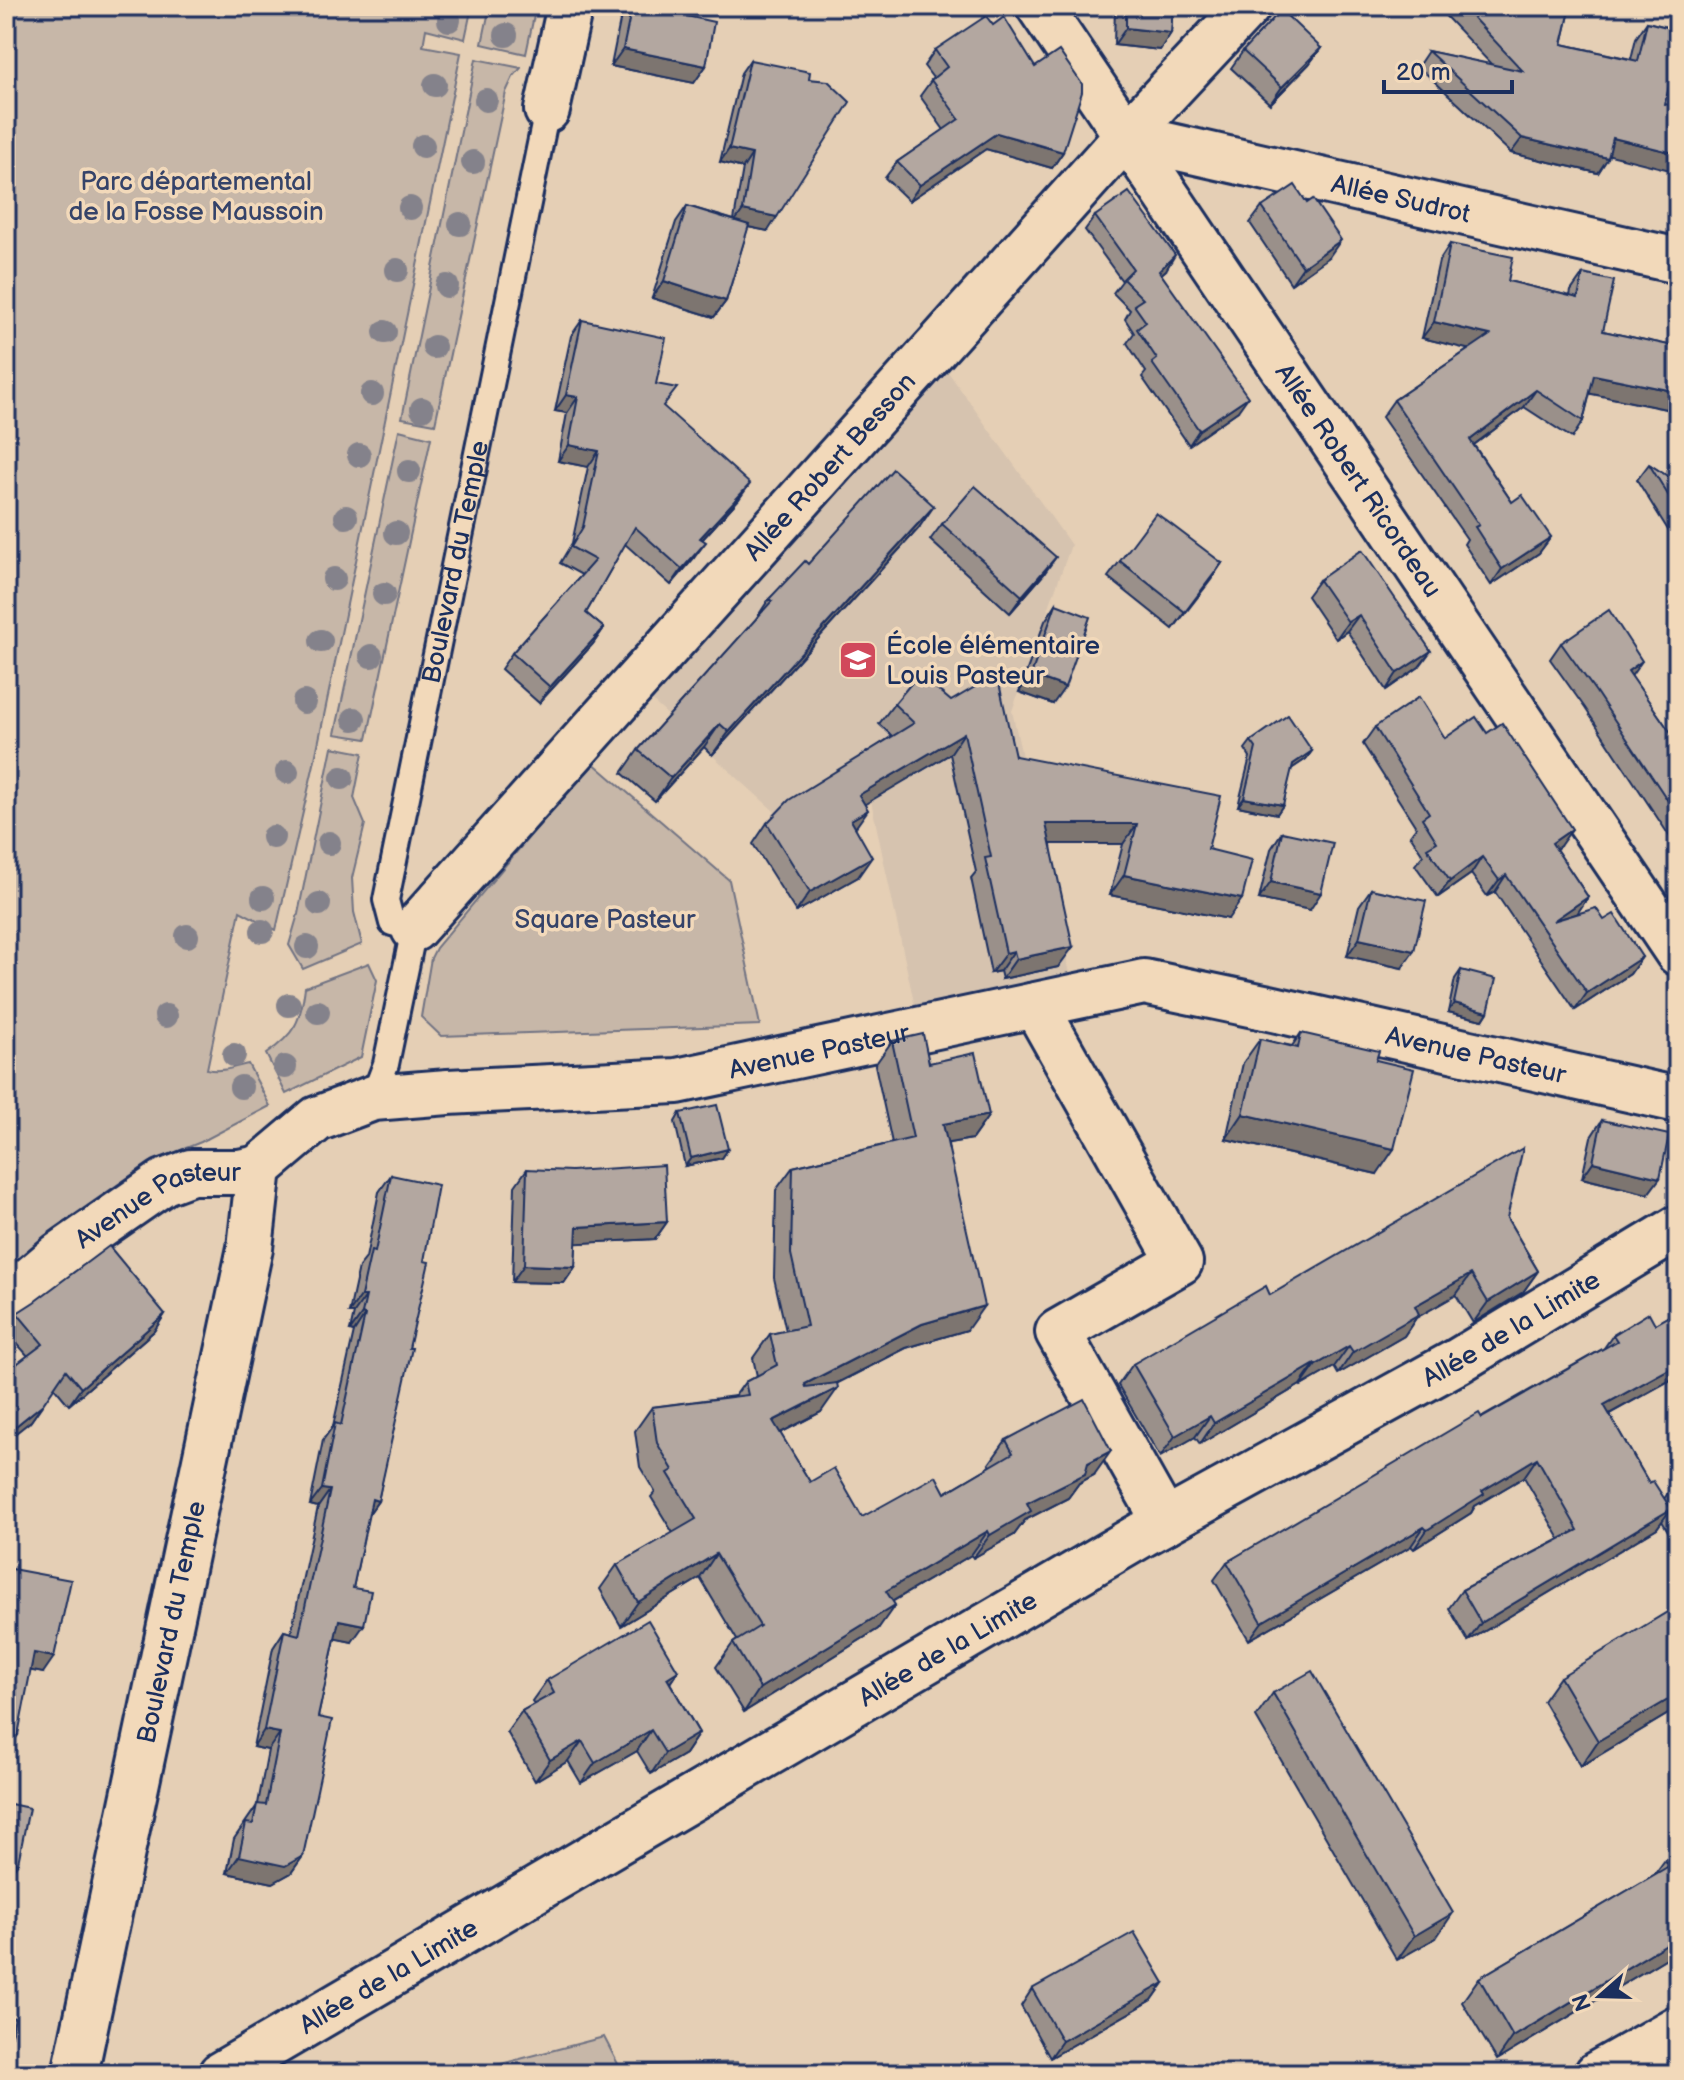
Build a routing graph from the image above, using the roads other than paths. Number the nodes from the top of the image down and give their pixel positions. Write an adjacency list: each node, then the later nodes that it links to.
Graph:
1 (570, 6): 4 (street, Boulevard du Temple)
2 (1039, 6): 5 (street, Allée Robert Ricordeau)
3 (1248, 6): 5 (street, Allée Robert Besson)
4 (547, 110): 7 (lane, Boulevard du Temple)
5 (1126, 136): 6 (street, Allée Sudrot); 7 (street, Allée Robert Besson); 8 (street, Allée Robert Ricordeau)
6 (1678, 261)
7 (414, 929): 10 (lane)
8 (1678, 953)
9 (1035, 1005): 10 (street, Avenue Pasteur); 11 (street, Avenue Pasteur); 15 (street)
10 (373, 1098): 12 (street, Avenue Pasteur)
11 (1678, 1100)
12 (259, 1168): 14 (street, Avenue Pasteur); 17 (street, Boulevard du Temple)
13 (1678, 1228): 15 (street, Allée de la Limite)
14 (6, 1300)
15 (1165, 1522): 18 (street, Allée de la Limite)
16 (1670, 2048): 19 (street)
17 (75, 2074)
18 (221, 2074)
19 (1597, 2074)

